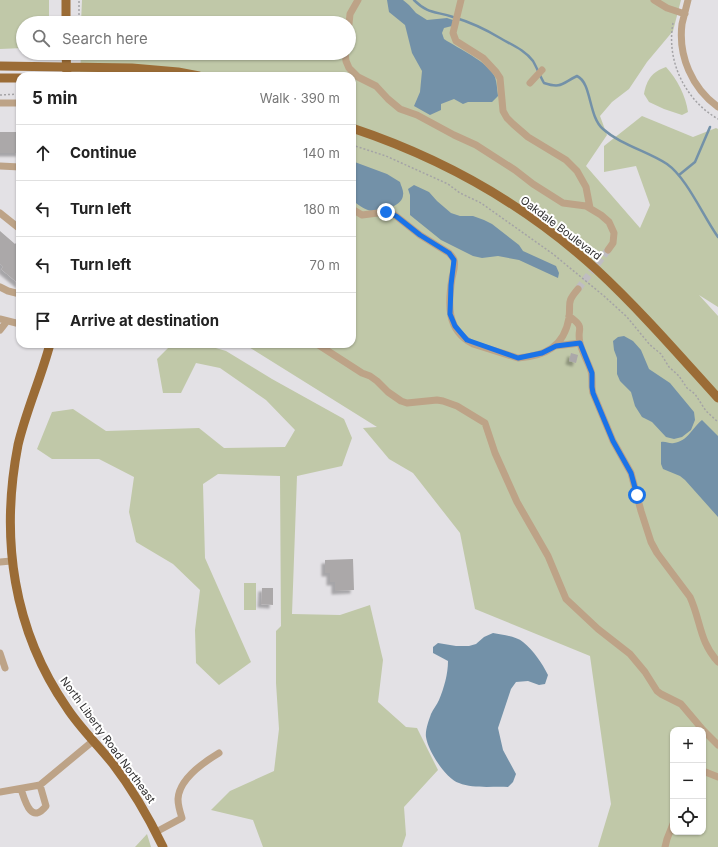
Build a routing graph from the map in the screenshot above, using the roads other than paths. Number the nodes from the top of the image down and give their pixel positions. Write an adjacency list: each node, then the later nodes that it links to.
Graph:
1 (66, 0): 7 (main road)
2 (358, 0): 8 (street)
3 (461, 0): 26 (street)
4 (654, 0): 6 (street)
5 (688, 0): 6 (street)
6 (685, 14): 22 (street)
7 (66, 16)
8 (350, 16)
9 (66, 60): 13 (main road)
10 (346, 60): 15 (street)
11 (0, 66): 13 (main road)
12 (542, 70): 19 (street)
13 (67, 71): 14 (main road)
14 (173, 72)
15 (354, 72)
16 (356, 74): 26 (street)
17 (0, 78): 18 (main road)
18 (16, 78)
19 (530, 84)
20 (0, 103): 21 (street)
21 (16, 103)
22 (718, 107)
23 (356, 130): 42 (main road, Oakdale Boulevard)
24 (0, 166): 25 (street)
25 (16, 167)
26 (590, 208): 30 (street)
27 (356, 211): 39 (street)
28 (0, 214): 29 (street)
29 (16, 226)
30 (608, 250)
31 (0, 287): 33 (street)
32 (578, 289): 34 (street)
33 (16, 293)
34 (569, 316): 38 (street); 39 (street)
35 (4, 320): 36 (street); 37 (street)
36 (16, 323)
37 (0, 330)
38 (580, 343): 39 (street); 46 (street)
39 (556, 346)
40 (49, 348): 43 (main road, North Liberty Road Northeast)
41 (323, 348): 48 (street)
42 (718, 398)
43 (11, 561): 44 (street); 50 (main road, North Liberty Road Northeast)
44 (0, 562)
45 (0, 652): 47 (street)
46 (718, 662)
47 (5, 668)
48 (700, 727)
49 (706, 733): 51 (street)
50 (93, 741): 55 (street); 58 (main road, North Liberty Road Northeast)
51 (718, 745)
52 (218, 753): 58 (street)
53 (706, 772): 54 (street)
54 (718, 777)
55 (40, 785): 56 (street); 56 (street)
56 (21, 789): 57 (street)
57 (0, 792)
58 (156, 832): 60 (main road, North Liberty Road Northeast)
59 (670, 832): 61 (street)
60 (163, 847)
61 (665, 847)

